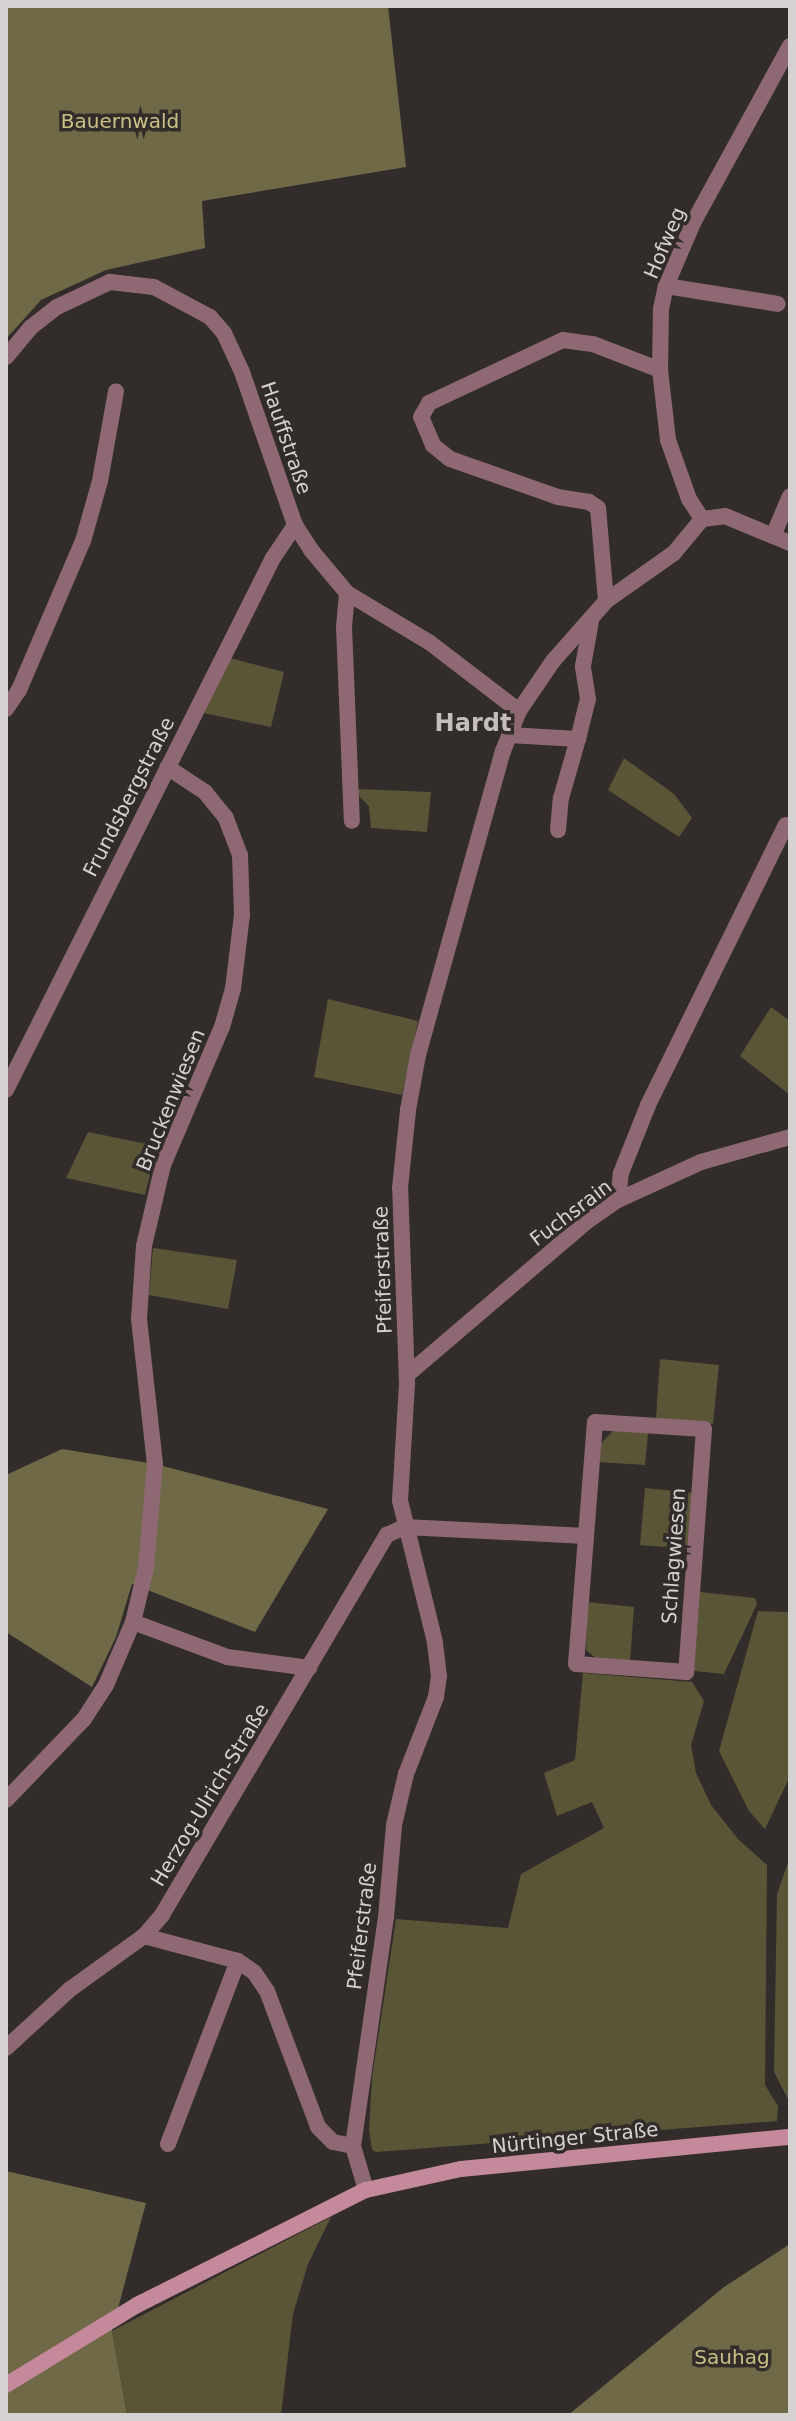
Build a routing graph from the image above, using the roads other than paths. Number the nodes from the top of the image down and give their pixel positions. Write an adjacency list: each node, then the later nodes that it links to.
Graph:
1 (790, 46): 2 (street, Hofweg)
2 (666, 286): 3 (street); 5 (street, Hofweg)
3 (778, 304)
4 (6, 357): 9 (street, Hauffstraße)
5 (660, 370): 8 (street, Hofweg); 13 (street)
6 (116, 391): 15 (street)
7 (790, 496): 10 (street)
8 (702, 519): 10 (street); 13 (street, Pfeiferstraße)
9 (295, 525): 12 (street, Hauffstraße); 19 (street, Frundsbergstraße)
10 (773, 536): 11 (street)
11 (790, 543)
12 (347, 593): 16 (street, Hauffstraße); 20 (street)
13 (606, 601): 14 (street, Pfeiferstraße)
14 (592, 615): 16 (street, Pfeiferstraße); 18 (street)
15 (6, 709)
16 (519, 711): 17 (street, Pfeiferstraße)
17 (509, 735): 18 (street); 26 (street, Pfeiferstraße)
18 (578, 739): 22 (street)
19 (167, 767): 23 (street, Frundsbergstraße); 29 (street, Bruckenwiesen)
20 (352, 821)
21 (786, 825): 25 (street)
22 (558, 830)
23 (6, 1090)
24 (790, 1137): 25 (street, Fuchsrain)
25 (618, 1200): 26 (street, Fuchsrain)
26 (407, 1375): 27 (street, Pfeiferstraße)
27 (404, 1527): 28 (street); 30 (street, Herzog-Ulrich-Straße); 37 (street, Pfeiferstraße)
28 (586, 1536): 28 (street, Schlagwiesen)
29 (133, 1622): 30 (street); 31 (street, Bruckenwiesen)
30 (309, 1668): 32 (street, Herzog-Ulrich-Straße)
31 (6, 1800)
32 (144, 1936): 33 (street); 34 (street, Herzog-Ulrich-Straße)
33 (238, 1961): 36 (street); 37 (street)
34 (6, 2048)
35 (790, 2137): 38 (main road, Nürtinger Straße)
36 (168, 2144)
37 (353, 2146): 38 (street, Pfeiferstraße)
38 (366, 2190): 39 (main road, Nürtinger Straße)
39 (6, 2385)

